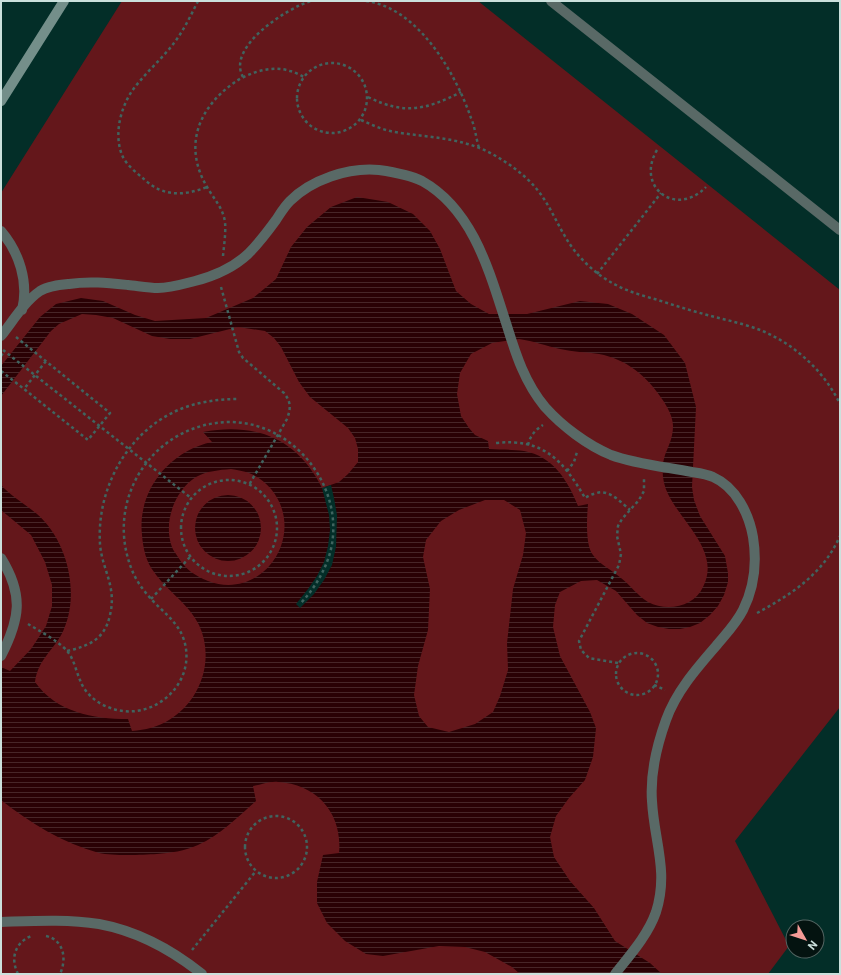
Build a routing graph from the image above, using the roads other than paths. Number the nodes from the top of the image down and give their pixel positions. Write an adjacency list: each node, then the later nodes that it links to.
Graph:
1 (64, 1): 3 (main road)
2 (551, 1): 4 (street)
3 (1, 101)
4 (840, 230)
5 (1, 231): 6 (street)
6 (22, 310): 7 (street); 12 (street)
7 (1, 336)
8 (1, 558): 9 (street)
9 (1, 656)
10 (1, 922): 11 (street)
11 (202, 974)
12 (615, 974)

